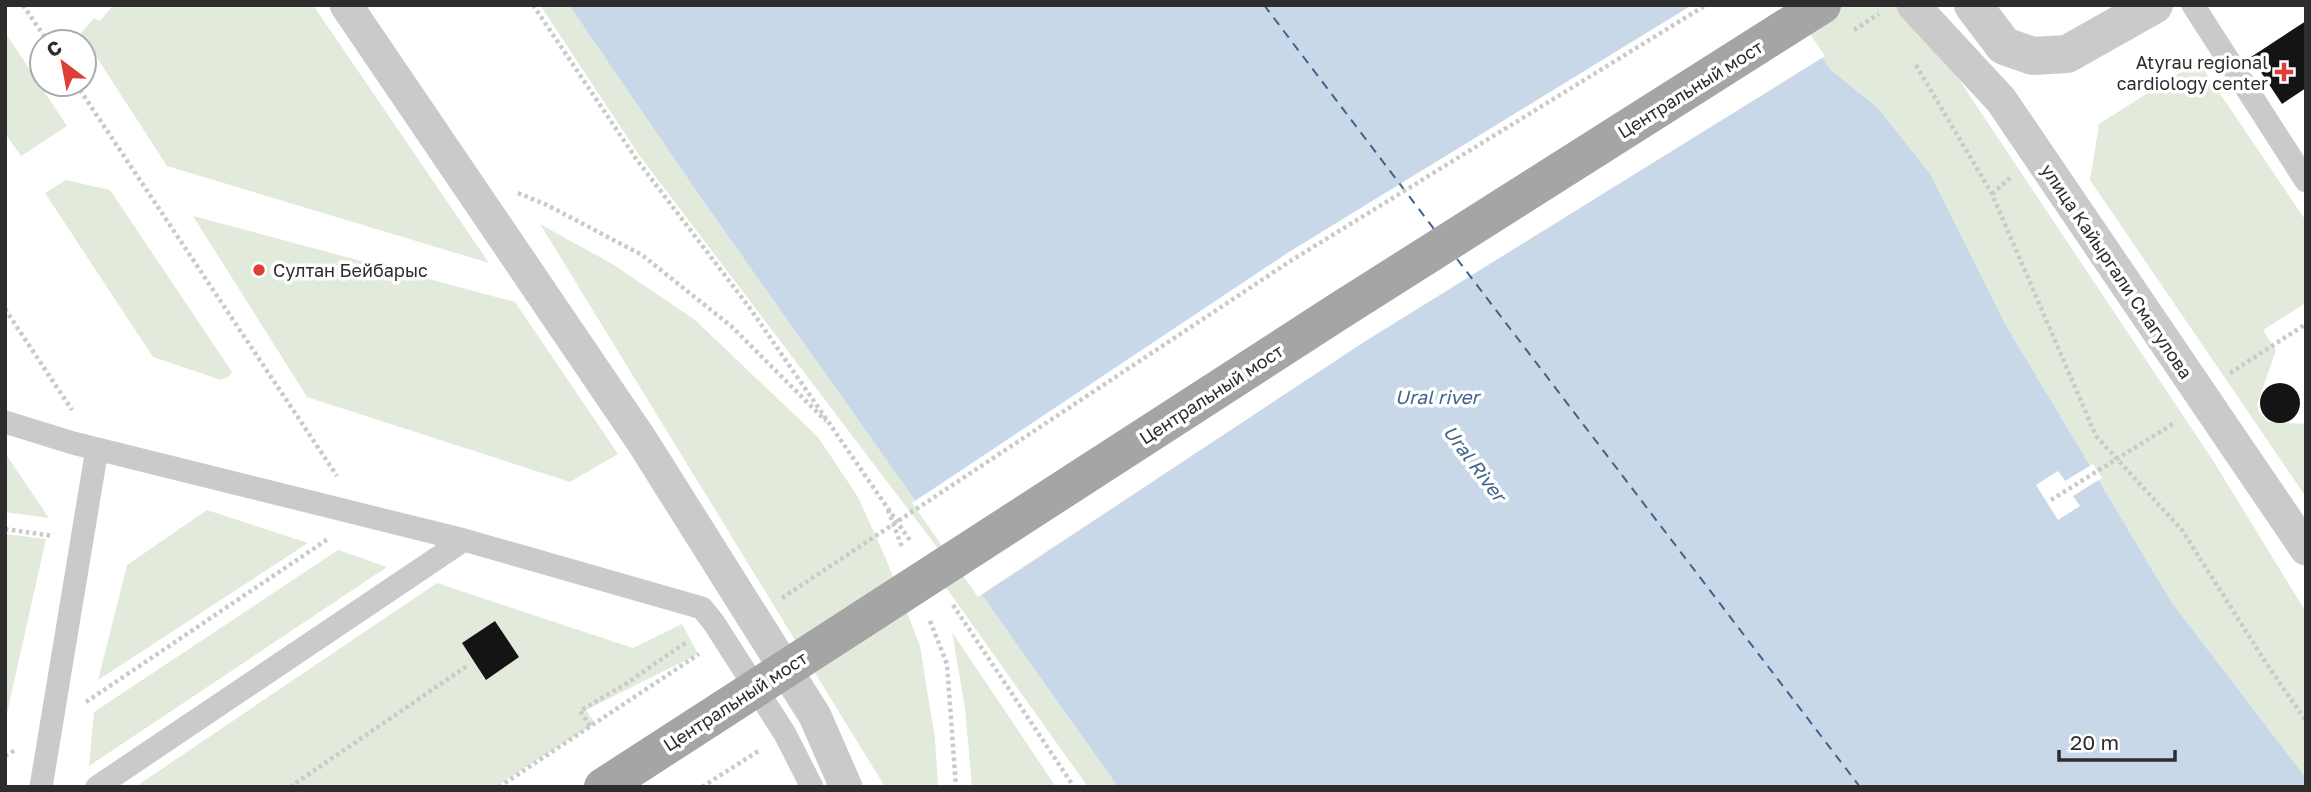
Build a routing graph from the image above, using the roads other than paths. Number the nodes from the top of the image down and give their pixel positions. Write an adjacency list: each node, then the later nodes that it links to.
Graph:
1 (346, 5): 16 (street)
2 (1822, 5): 14 (main road, Центральный мост)
3 (1913, 5): 11 (street, улица Кайыргали Смагулова)
4 (1973, 5): 5 (street)
5 (2154, 5)
6 (2193, 5): 7 (lane)
7 (2306, 181)
8 (5, 422): 9 (lane)
9 (97, 449): 10 (lane); 12 (lane)
10 (464, 540): 13 (lane); 15 (lane)
11 (2306, 550)
12 (41, 787)
13 (97, 787)
14 (603, 787)
15 (812, 787)
16 (846, 787)

